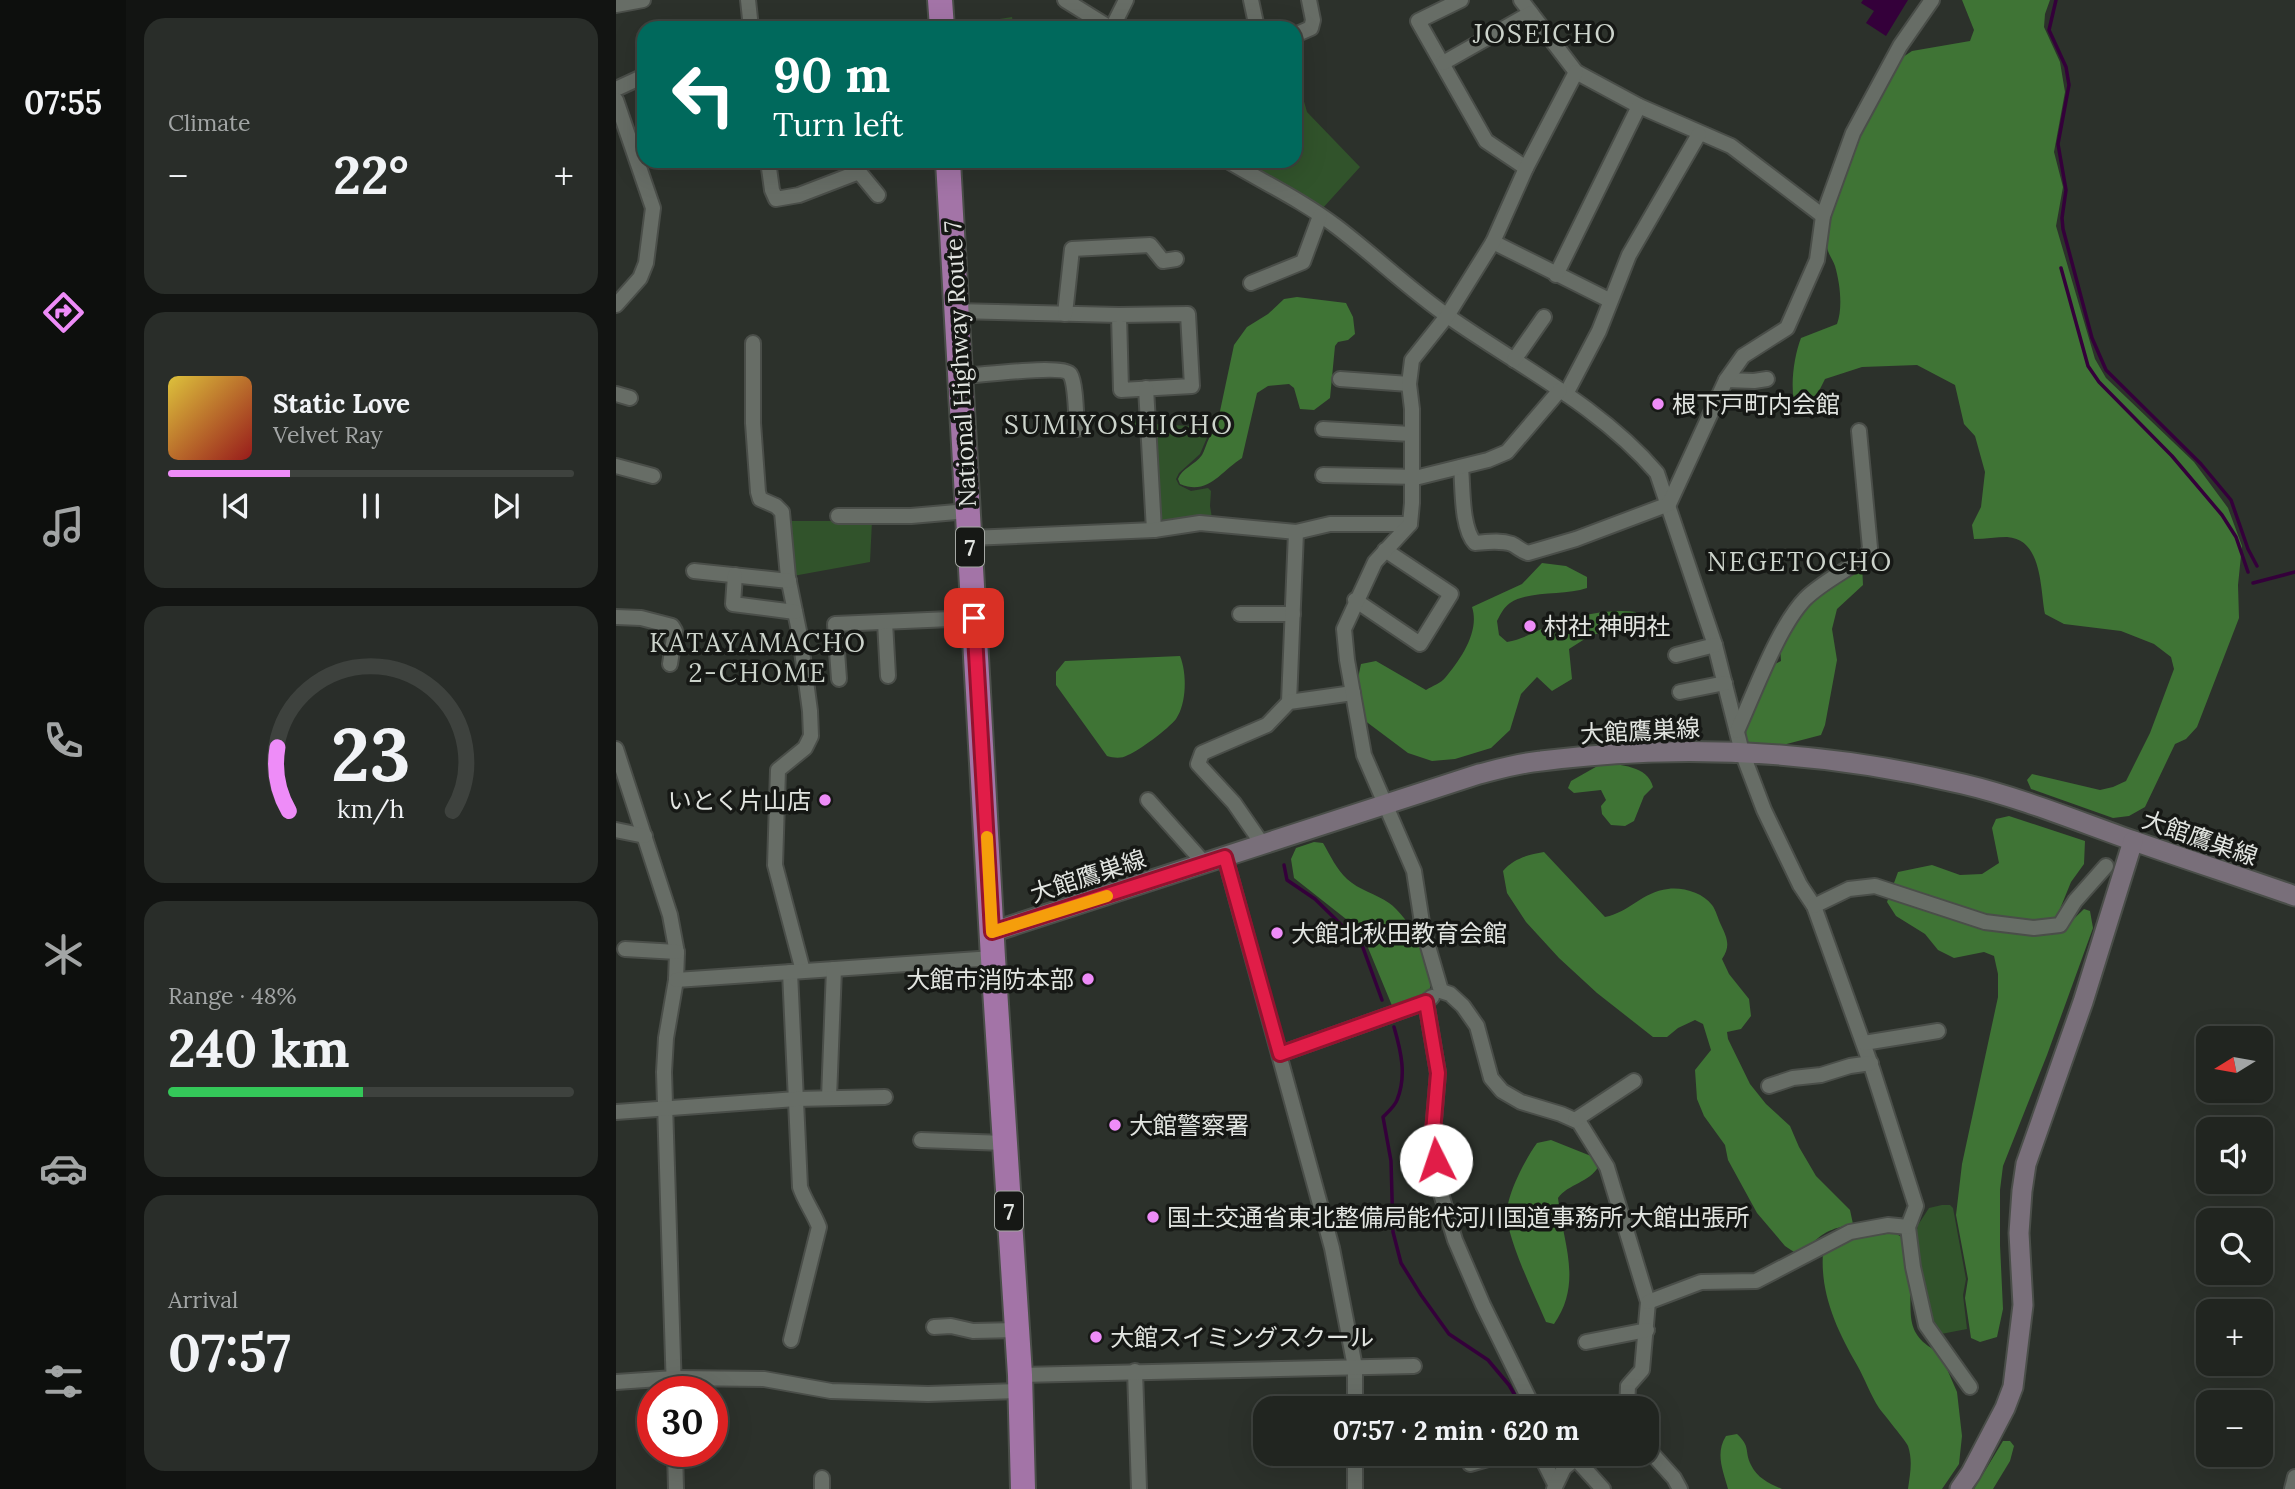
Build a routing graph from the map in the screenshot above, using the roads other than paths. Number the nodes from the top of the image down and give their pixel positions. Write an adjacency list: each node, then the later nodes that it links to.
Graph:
1 (643, 0): 11 (street)
2 (748, 0): 13 (street)
3 (940, 0): 14 (highway)
4 (1065, 0): 15 (street)
5 (1126, 0): 16 (street)
6 (1251, 0): 17 (street)
7 (1309, 0): 18 (street)
8 (1461, 0): 19 (street)
9 (1521, 0): 12 (street)
10 (1932, 0): 34 (street)
11 (616, 5)
12 (1531, 13): 19 (street); 20 (street)
13 (750, 21)
14 (942, 21)
15 (1100, 21)
16 (1115, 21)
17 (1256, 21)
18 (1302, 32)
19 (1443, 63): 27 (street)
20 (1576, 72): 24 (street); 27 (street)
21 (637, 79): 22 (street)
22 (616, 89)
23 (616, 100): 26 (street)
24 (1639, 106): 25 (street); 37 (street)
25 (1699, 134): 34 (street); 39 (street)
26 (637, 161)
27 (1526, 167): 35 (street)
28 (639, 168): 40 (street)
29 (769, 168): 32 (street)
30 (948, 168): 41 (highway, National Highway Route 7 / 7)
31 (1241, 168): 33 (street)
32 (878, 195)
33 (1320, 216): 38 (street); 44 (street)
34 (1823, 216): 51 (street)
35 (1493, 242): 37 (street); 44 (street)
36 (1176, 260): 42 (street)
37 (1556, 275): 39 (street)
38 (1251, 283)
39 (1609, 300): 54 (street)
40 (616, 305)
41 (956, 311): 42 (street); 48 (highway, National Highway Route 7 / 7)
42 (1065, 314): 43 (street)
43 (1119, 315): 53 (street); 53 (street)
44 (1447, 316): 47 (street); 52 (street)
45 (1544, 317): 47 (street)
46 (753, 343): 74 (street)
47 (1514, 360): 54 (street)
48 (960, 376): 55 (street); 65 (highway, National Highway Route 7 / 7)
49 (1340, 379): 52 (street)
50 (1767, 379): 51 (street)
51 (1726, 380): 64 (street)
52 (1409, 384): 58 (street)
53 (1146, 388): 68 (street)
54 (1563, 392): 60 (street); 64 (street)
55 (1077, 429)
56 (1324, 429): 58 (street)
57 (1859, 431): 91 (street)
58 (1411, 435): 63 (street)
59 (616, 466): 62 (street)
60 (1461, 467): 63 (street); 64 (street)
61 (1323, 475): 63 (street)
62 (653, 476)
63 (1411, 478): 67 (street)
64 (1669, 504): 82 (street)
65 (968, 511): 66 (street); 70 (highway, National Highway Route 7 / 7)
66 (838, 516)
67 (1410, 524): 69 (street); 71 (street)
68 (1154, 530): 69 (street); 70 (street)
69 (1296, 532): 78 (street)
70 (970, 538): 80 (highway, National Highway Route 7 / 7)
71 (1385, 550): 75 (street); 75 (street)
72 (694, 571): 73 (street)
73 (735, 575): 74 (street); 76 (street)
74 (789, 581): 76 (street)
75 (1355, 600): 89 (street)
76 (795, 612): 111 (street)
77 (1240, 614): 78 (street)
78 (1293, 614): 90 (street)
79 (616, 617): 84 (street)
80 (974, 618): 81 (street); 106 (highway, National Highway Route 7 / 7)
81 (885, 622): 85 (street); 86 (street)
82 (1716, 645): 83 (street); 87 (street)
83 (1676, 655)
84 (670, 664)
85 (888, 676)
86 (839, 679)
87 (1725, 683): 88 (street); 91 (street)
88 (1680, 692)
89 (1353, 693): 90 (street); 95 (street)
90 (1289, 702): 100 (street)
91 (1737, 730): 93 (street)
92 (616, 749): 98 (street)
93 (1742, 752): 95 (main road, 大館鷹巣線); 99 (main road, 大館鷹巣線); 105 (street)
94 (1148, 800): 102 (street)
95 (1385, 805): 100 (main road, 大館鷹巣線); 113 (street)
96 (616, 821): 97 (street)
97 (622, 831): 98 (street)
98 (645, 836): 108 (street)
99 (2133, 841): 104 (main road, 大館鷹巣線); 162 (main road)
100 (1263, 845): 101 (main road, 大館鷹巣線)
101 (1225, 857): 102 (main road, 大館鷹巣線); 117 (street)
102 (1205, 864): 106 (main road, 大館鷹巣線)
103 (2106, 866): 105 (street)
104 (2295, 896)
105 (1814, 906): 116 (street)
106 (992, 932): 109 (highway, National Highway Route 7 / 7)
107 (625, 949): 108 (street)
108 (677, 952): 112 (street)
109 (993, 958): 110 (street); 128 (highway, National Highway Route 7 / 7)
110 (834, 969): 111 (street); 122 (street)
111 (797, 972): 112 (street); 123 (street)
112 (676, 980): 124 (street)
113 (1441, 991): 114 (street); 126 (street)
114 (1426, 1002): 117 (street); 146 (street)
115 (1938, 1031): 116 (street)
116 (1864, 1043): 118 (street)
117 (1280, 1054): 137 (street)
118 (1871, 1063): 120 (street); 129 (street)
119 (1634, 1080): 126 (street)
120 (1769, 1086)
121 (886, 1097): 122 (street)
122 (829, 1098): 123 (street)
123 (796, 1099): 124 (street); 134 (street)
124 (666, 1109): 125 (street); 139 (street)
125 (616, 1112)
126 (1575, 1120): 130 (street)
127 (921, 1140): 128 (street)
128 (1005, 1143): 132 (highway, National Highway Route 7 / 7)
129 (1908, 1227): 130 (street); 144 (street)
130 (1648, 1303): 133 (street)
131 (934, 1327): 132 (street)
132 (1017, 1330): 143 (highway, National Highway Route 7 / 7)
133 (1647, 1330): 135 (street); 147 (street)
134 (791, 1340)
135 (1586, 1342)
136 (1414, 1366): 137 (street)
137 (1355, 1367): 138 (street); 145 (street)
138 (1135, 1371): 143 (street); 158 (street)
139 (674, 1376)
140 (728, 1381): 143 (street)
141 (616, 1382): 142 (street)
142 (637, 1383)
143 (1020, 1383): 157 (highway, National Highway Route 7 / 7)
144 (1970, 1387)
145 (1355, 1396)
146 (1528, 1396)
147 (1628, 1396)
148 (1659, 1461): 161 (street)
149 (1355, 1466): 159 (street)
150 (1545, 1466): 155 (street)
151 (1569, 1466): 155 (street)
152 (1579, 1466): 160 (street)
153 (676, 1467): 156 (street)
154 (2295, 1477): 163 (street)
155 (1554, 1487)
156 (677, 1489)
157 (1023, 1489)
158 (1139, 1489)
159 (1355, 1489)
160 (1603, 1489)
161 (1680, 1489)
162 (1960, 1489)
163 (2292, 1489)

